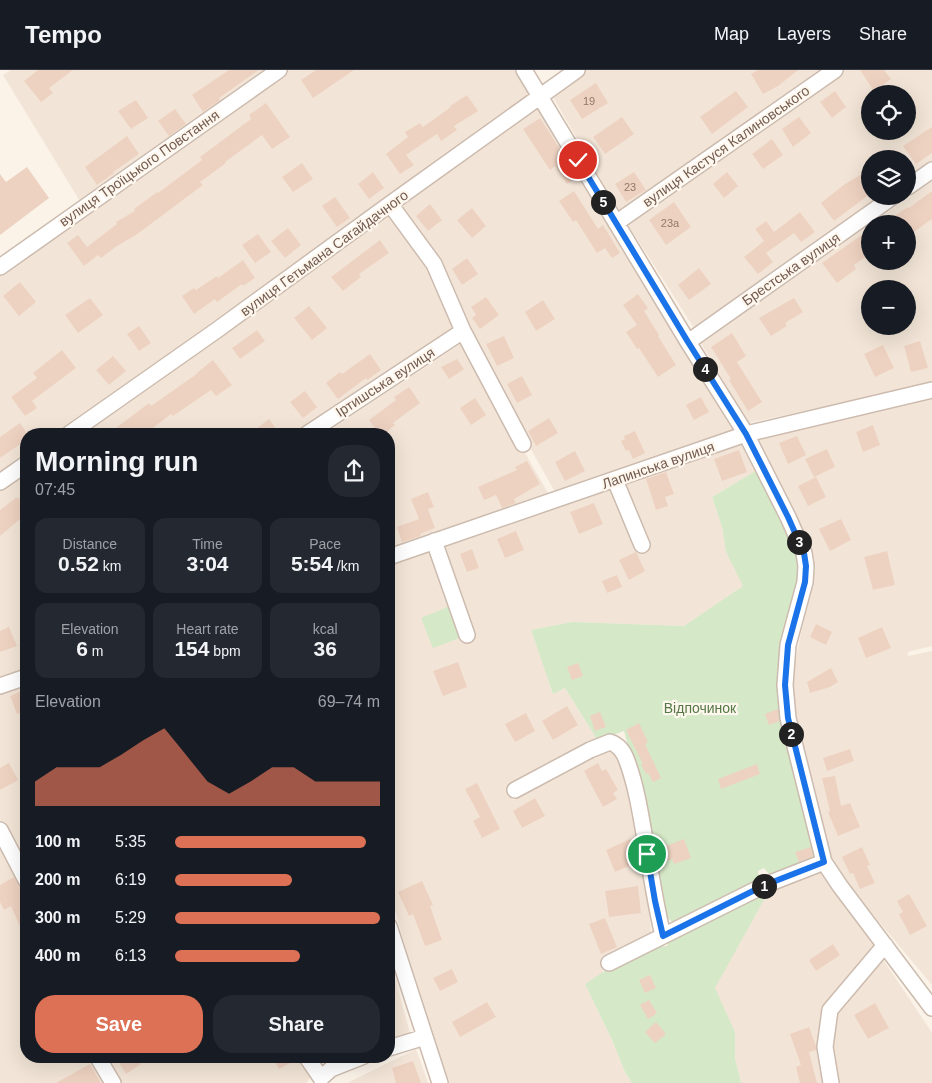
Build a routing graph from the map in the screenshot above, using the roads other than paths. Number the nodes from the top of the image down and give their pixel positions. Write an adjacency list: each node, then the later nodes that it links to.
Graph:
1 (279, 70): 11 (street, вулиця Троїцького Повстання)
2 (524, 70): 5 (street)
3 (577, 70): 5 (street, вулиця Гетьмана Сагайдачного)
4 (835, 70): 10 (street, вулиця Кастуся Калиновського)
5 (540, 96): 8 (street, вулиця Гетьмана Сагайдачного); 10 (street)
6 (932, 170): 7 (street)
7 (916, 181)
8 (390, 204): 12 (street); 15 (street, вулиця Гетьмана Сагайдачного)
9 (881, 205): 13 (street, Брестська вулиця)
10 (616, 223): 13 (street)
11 (0, 267)
12 (463, 331): 16 (street, Іртишська вулиця); 18 (street)
13 (688, 342): 17 (street)
14 (932, 390): 17 (street, Лапинська вулиця)
15 (78, 428)
16 (316, 428)
17 (746, 434): 20 (street, Лапинська вулиця); 30 (street)
18 (523, 444)
19 (20, 468): 21 (street)
20 (615, 480): 22 (street, Лапинська вулиця); 23 (street)
21 (0, 482)
22 (434, 542): 24 (street, Лапинська вулиця); 25 (street)
23 (642, 545)
24 (395, 555)
25 (467, 635)
26 (20, 679): 27 (street)
27 (0, 686)
28 (515, 790): 32 (street)
29 (0, 830): 31 (street)
30 (824, 862): 32 (street); 34 (street)
31 (20, 868)
32 (663, 936): 35 (street)
33 (395, 944): 37 (street)
34 (885, 945): 36 (street); 45 (street)
35 (608, 963)
36 (932, 1008)
37 (425, 1037): 38 (street); 44 (street)
38 (395, 1046)
39 (101, 1063): 43 (street)
40 (310, 1063): 42 (street)
41 (348, 1063): 42 (street)
42 (320, 1081)
43 (113, 1083)
44 (440, 1083)
45 (831, 1083)

